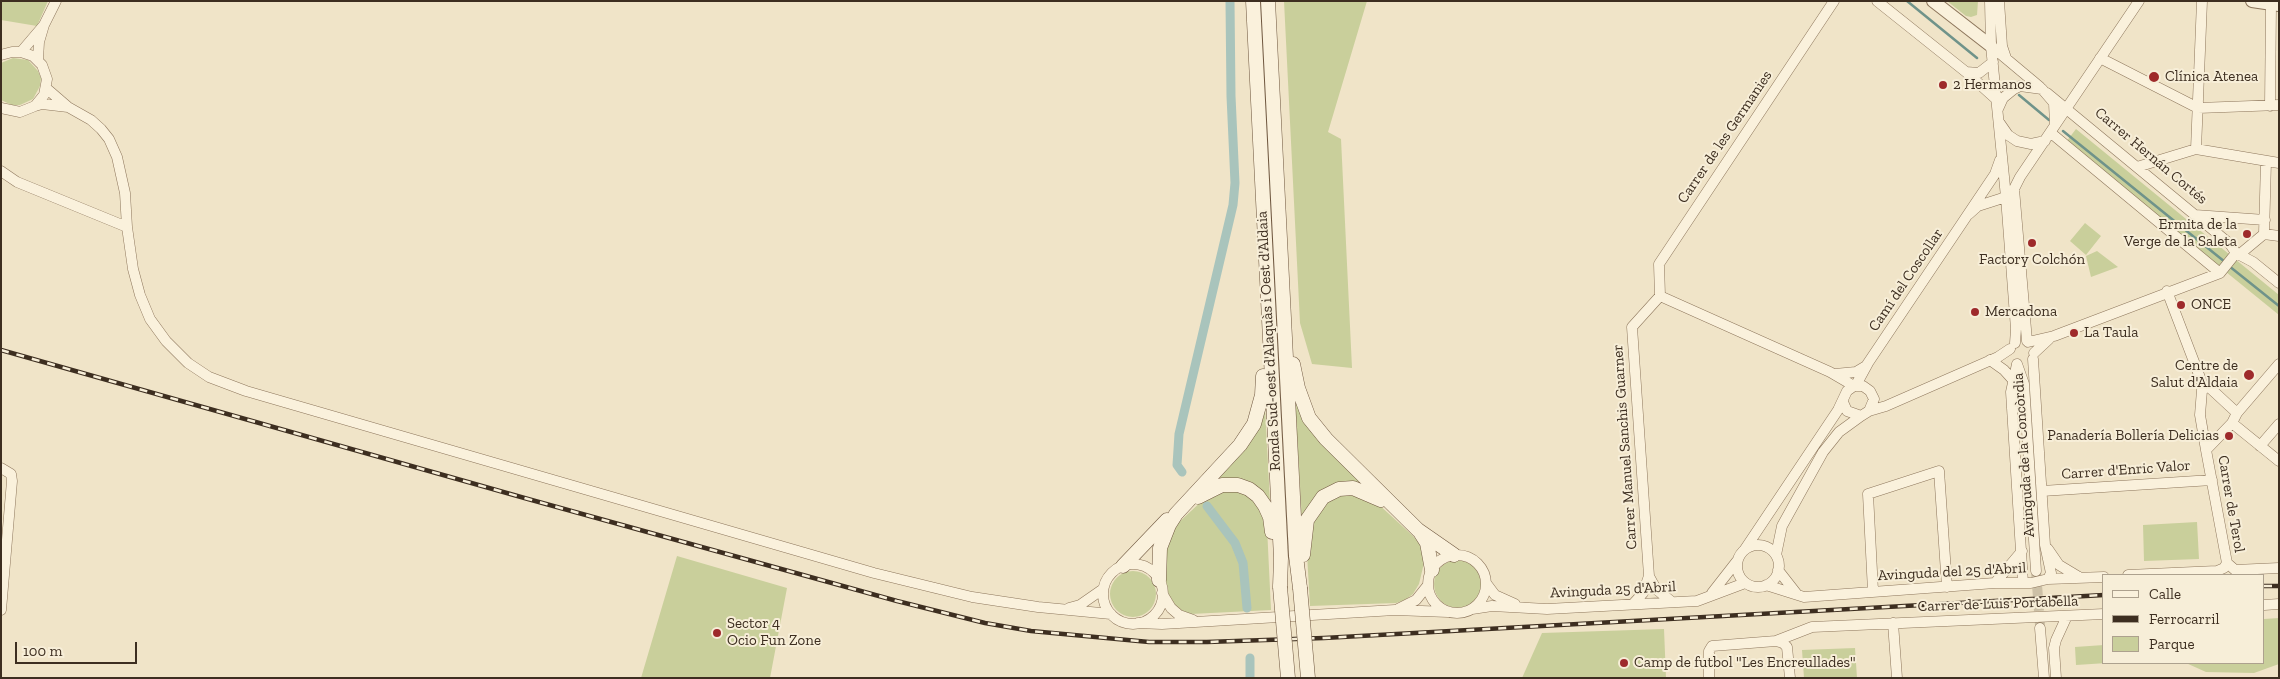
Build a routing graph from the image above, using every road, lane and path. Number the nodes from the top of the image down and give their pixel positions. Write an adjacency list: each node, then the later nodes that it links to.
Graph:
1 (56, 1): 14 (street)
2 (1252, 1): 61 (main road, Ronda Sud-oest d'Alaquàs i Oest d'Aldaia)
3 (1268, 1): 60 (main road, Ronda Sud-oest d'Alaquàs i Oest d'Aldaia)
4 (1834, 1): 56 (street, Carrer de les Germanies)
5 (1877, 1): 23 (street)
6 (1933, 1): 15 (street, Carrer Hernán Cortés)
7 (1990, 1): 13 (street)
8 (1999, 1): 19 (street)
9 (2139, 1): 20 (street)
10 (2202, 1): 32 (street)
11 (2252, 1): 12 (street)
12 (2275, 4): 28 (street)
13 (1991, 22): 15 (street); 16 (street)
14 (44, 25): 17 (street); 21 (street)
15 (1970, 31): 16 (street, Carrer Hernán Cortés)
16 (1991, 46): 19 (street, Carrer Hernán Cortés); 22 (street)
17 (21, 52): 18 (street); 21 (street)
18 (1, 56)
19 (2006, 58): 25 (street, Carrer Hernán Cortés)
20 (2100, 58): 31 (street); 32 (street)
21 (38, 60): 24 (street)
22 (1993, 62): 23 (street); 26 (street)
23 (1966, 72): 26 (street)
24 (46, 88): 27 (street); 29 (street)
25 (2045, 91): 26 (street); 31 (street, Carrer Hernán Cortés); 36 (street)
26 (1997, 104): 35 (street)
27 (35, 106): 29 (street); 33 (street)
28 (2274, 106): 32 (street)
29 (68, 107): 49 (street)
30 (1, 108): 33 (street)
31 (2068, 108): 36 (street); 41 (street, Carrer Hernán Cortés)
32 (2198, 108): 37 (street)
33 (12, 112): 34 (street)
34 (3, 119)
35 (1999, 122): 36 (street); 38 (street)
36 (2050, 133): 43 (street); 53 (street)
37 (2196, 150): 39 (street); 41 (street)
38 (2001, 154): 44 (street); 45 (street, Camí del Coscollar)
39 (2266, 161): 40 (street); 48 (street)
40 (2279, 163)
41 (2137, 167): 47 (street, Carrer Hernán Cortés)
42 (1, 171): 49 (street)
43 (2014, 189): 44 (street); 58 (street)
44 (2006, 197): 45 (street); 46 (street)
45 (1972, 212): 46 (street); 65 (street, Camí del Coscollar)
46 (2007, 214): 59 (street)
47 (2195, 214): 48 (street); 52 (street, Carrer Hernán Cortés)
48 (2265, 220): 50 (street)
49 (127, 227): 125 (street)
50 (2264, 234): 51 (street); 52 (street)
51 (2279, 236)
52 (2238, 253): 53 (street); 54 (street, Carrer Hernán Cortés)
53 (2220, 273): 55 (street)
54 (2279, 283)
55 (2167, 291): 57 (street); 71 (street)
56 (1660, 296): 67 (street); 102 (street, Carrer Manuel Sanchis Guarner)
57 (2054, 336): 58 (street); 62 (street)
58 (2028, 342): 59 (street); 62 (street)
59 (2013, 346): 63 (street); 64 (street)
60 (1285, 348): 86 (main road); 115 (main road, Ronda Sud-oest d'Alaquàs i Oest d'Aldaia)
61 (1270, 349): 85 (main road); 114 (main road, Ronda Sud-oest d'Alaquàs i Oest d'Aldaia)
62 (2032, 358): 64 (street); 69 (street, Avinguda de la Concòrdia); 84 (street, Avinguda de la Concòrdia)
63 (1990, 360): 64 (street); 68 (street, Avinguda de la Concòrdia); 74 (street)
64 (2015, 362): 68 (street, Avinguda de la Concòrdia); 69 (street, Avinguda de la Concòrdia)
65 (1867, 364): 67 (street); 70 (street, Camí del Coscollar); 72 (street)
66 (2279, 364): 75 (street)
67 (1833, 373): 70 (street); 73 (street)
68 (2013, 380): 91 (street, Avinguda de la Concòrdia)
69 (2024, 384): 100 (street, Avinguda de la Concòrdia)
70 (1855, 386): 72 (street); 73 (street)
71 (2204, 388): 75 (street); 80 (street, Carrer de Terol)
72 (1870, 391): 74 (street); 76 (street)
73 (1844, 398): 76 (street); 90 (street)
74 (1897, 401): 76 (street)
75 (2238, 412): 77 (street)
76 (1865, 413): 93 (street)
77 (2232, 423): 79 (street); 80 (street)
78 (2279, 424): 79 (street)
79 (2260, 446): 81 (street)
80 (2206, 450): 83 (street, Carrer de Terol)
81 (2279, 461)
82 (1, 468): 127 (street)
83 (2212, 480): 84 (street, Carrer d'Enric Valor); 95 (street, Carrer de Terol)
84 (2042, 491): 89 (street, Avinguda de la Concòrdia)
85 (1186, 503): 87 (main road); 114 (main road)
86 (1390, 504): 88 (main road); 115 (main road)
87 (1176, 514): 96 (main road); 112 (main road)
88 (1418, 530): 92 (main road); 98 (main road)
89 (2046, 545): 104 (street); 105 (street, Avinguda de la Concòrdia)
90 (1745, 549): 93 (street); 94 (street)
91 (2022, 551): 108 (street, Avinguda de la Concòrdia); 109 (street, Avinguda de la Concòrdia)
92 (1454, 555): 98 (street); 106 (street)
93 (1776, 555): 99 (street)
94 (1737, 561): 107 (street); 118 (street)
95 (2227, 563): 97 (street); 101 (street)
96 (1123, 566): 112 (street); 116 (street)
97 (2279, 568)
98 (1432, 570): 110 (street)
99 (1778, 570): 111 (street); 119 (street)
100 (2036, 571)
101 (2150, 574)
102 (1649, 576): 120 (street); 121 (street, Carrer Manuel Sanchis Guarner)
103 (2102, 577): 104 (street, Avinguda del 25 d'Abril)
104 (2082, 578): 105 (street, Avinguda del 25 d'Abril)
105 (2048, 579): 109 (street, Avinguda del 25 d'Abril)
106 (1486, 583): 124 (street, Avinguda 25 d'Abril); 126 (street)
107 (1745, 583): 111 (street); 118 (street, Avinguda 25 d'Abril)
108 (1995, 583): 109 (street, Avinguda del 25 d'Abril); 113 (street, Avinguda del 25 d'Abril)
109 (2023, 583)
110 (1428, 585): 128 (street); 129 (street)
111 (1766, 585): 119 (street, Avinguda del 25 d'Abril)
112 (1161, 586): 133 (street); 135 (street)
113 (1947, 586): 117 (street, Avinguda del 25 d'Abril); 117 (street)
114 (1280, 587): 138 (main road, Ronda Sud-oest d'Alaquàs i Oest d'Aldaia, bridge)
115 (1300, 588): 139 (main road, Ronda Sud-oest d'Alaquàs i Oest d'Aldaia, bridge)
116 (1103, 589): 125 (street); 130 (street)
117 (1873, 592): 119 (street, Avinguda del 25 d'Abril)
118 (1710, 596): 120 (street, Avinguda 25 d'Abril)
119 (1801, 596)
120 (1672, 602): 121 (street, Avinguda 25 d'Abril)
121 (1633, 604): 124 (street, Avinguda 25 d'Abril)
122 (2279, 604): 123 (street)
123 (2265, 605)
124 (1518, 606): 126 (street, Avinguda 25 d'Abril)
125 (1060, 609): 130 (street)
126 (1472, 609): 129 (street)
127 (1, 610)
128 (1395, 610): 129 (street); 133 (street)
129 (1448, 612)
130 (1111, 614): 135 (street)
131 (2102, 614): 132 (street, Carrer de Luis Portabella)
132 (2067, 616): 134 (street, Carrer de Luis Portabella); 144 (street)
133 (1202, 622): 135 (street)
134 (1893, 623): 137 (street, Carrer de Luis Portabella); 142 (street)
135 (1138, 624)
136 (2040, 628): 143 (street)
137 (1776, 641): 140 (street, Carrer de Luis Portabella); 141 (street)
138 (1288, 678)
139 (1308, 678)
140 (1709, 678)
141 (1790, 678)
142 (1897, 678)
143 (2044, 678)
144 (2056, 678)

